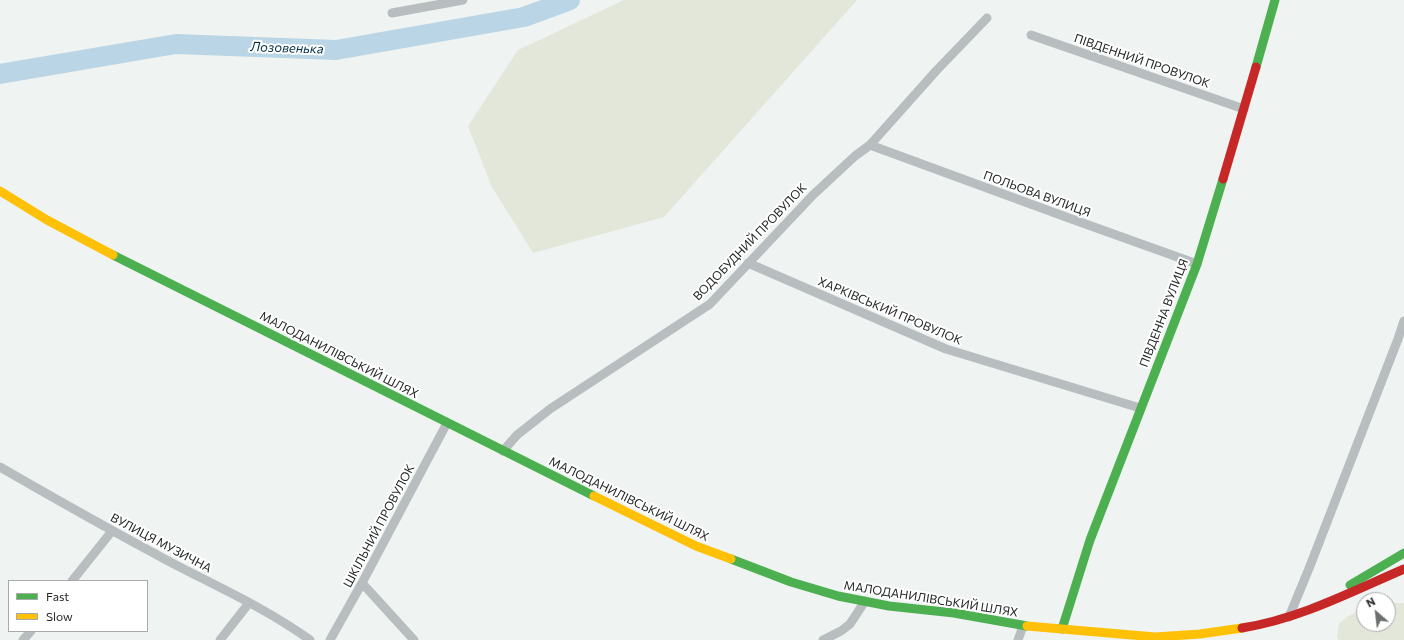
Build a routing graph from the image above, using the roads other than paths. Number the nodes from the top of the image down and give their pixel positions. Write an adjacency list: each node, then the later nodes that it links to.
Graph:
1 (463, 0): 3 (street)
2 (1275, 0): 6 (main road, ПІВДЕННА ВУЛИЦЯ)
3 (392, 13)
4 (987, 18): 7 (street, ВОДОБУДНИЙ ПРОВУЛОК)
5 (1031, 35): 6 (street, ПІВДЕННИЙ ПРОВУЛОК)
6 (1244, 109): 10 (main road, ПІВДЕННА ВУЛИЦЯ)
7 (870, 145): 9 (street, ВОДОБУДНИЙ ПРОВУЛОК); 10 (street, ПОЛЬОВА ВУЛИЦЯ)
8 (0, 191): 13 (main road, МАЛОДАНИЛІВСЬКИЙ ШЛЯХ)
9 (748, 263): 12 (street, ХАРКІВСЬКИЙ ПРОВУЛОК); 14 (street, ВОДОБУДНИЙ ПРОВУЛОК)
10 (1197, 264): 12 (main road, ПІВДЕННА ВУЛИЦЯ)
11 (1404, 321): 24 (street)
12 (1140, 408): 26 (main road, ПІВДЕННА ВУЛИЦЯ)
13 (447, 423): 14 (main road, МАЛОДАНИЛІВСЬКИЙ ШЛЯХ); 20 (street, ШКІЛЬНИЙ ПРОВУЛОК)
14 (503, 451): 21 (main road, МАЛОДАНИЛІВСЬКИЙ ШЛЯХ)
15 (1, 470): 16 (street, ВУЛИЦЯ МУЗИЧНА)
16 (112, 531): 19 (street); 22 (street, ВУЛИЦЯ МУЗИЧНА)
17 (1404, 553): 23 (main road)
18 (1404, 569): 23 (main road)
19 (73, 580)
20 (362, 583): 32 (street, ШКІЛЬНИЙ ПРОВУЛОК); 33 (street)
21 (865, 601): 25 (main road, МАЛОДАНИЛІВСЬКИЙ ШЛЯХ); 34 (street)
22 (249, 603): 30 (street); 31 (street, ВУЛИЦЯ МУЗИЧНА)
23 (1302, 613): 24 (main road, МАЛОДАНИЛІВСЬКИЙ ШЛЯХ)
24 (1288, 617): 28 (main road, МАЛОДАНИЛІВСЬКИЙ ШЛЯХ)
25 (1023, 626): 26 (main road, МАЛОДАНИЛІВСЬКИЙ ШЛЯХ); 35 (street)
26 (1062, 630): 28 (main road, МАЛОДАНИЛІВСЬКИЙ ШЛЯХ)
27 (30, 632): 29 (street)
28 (1159, 638)
29 (23, 640)
30 (220, 640)
31 (310, 640)
32 (330, 640)
33 (414, 640)
34 (823, 640)
35 (1018, 640)

